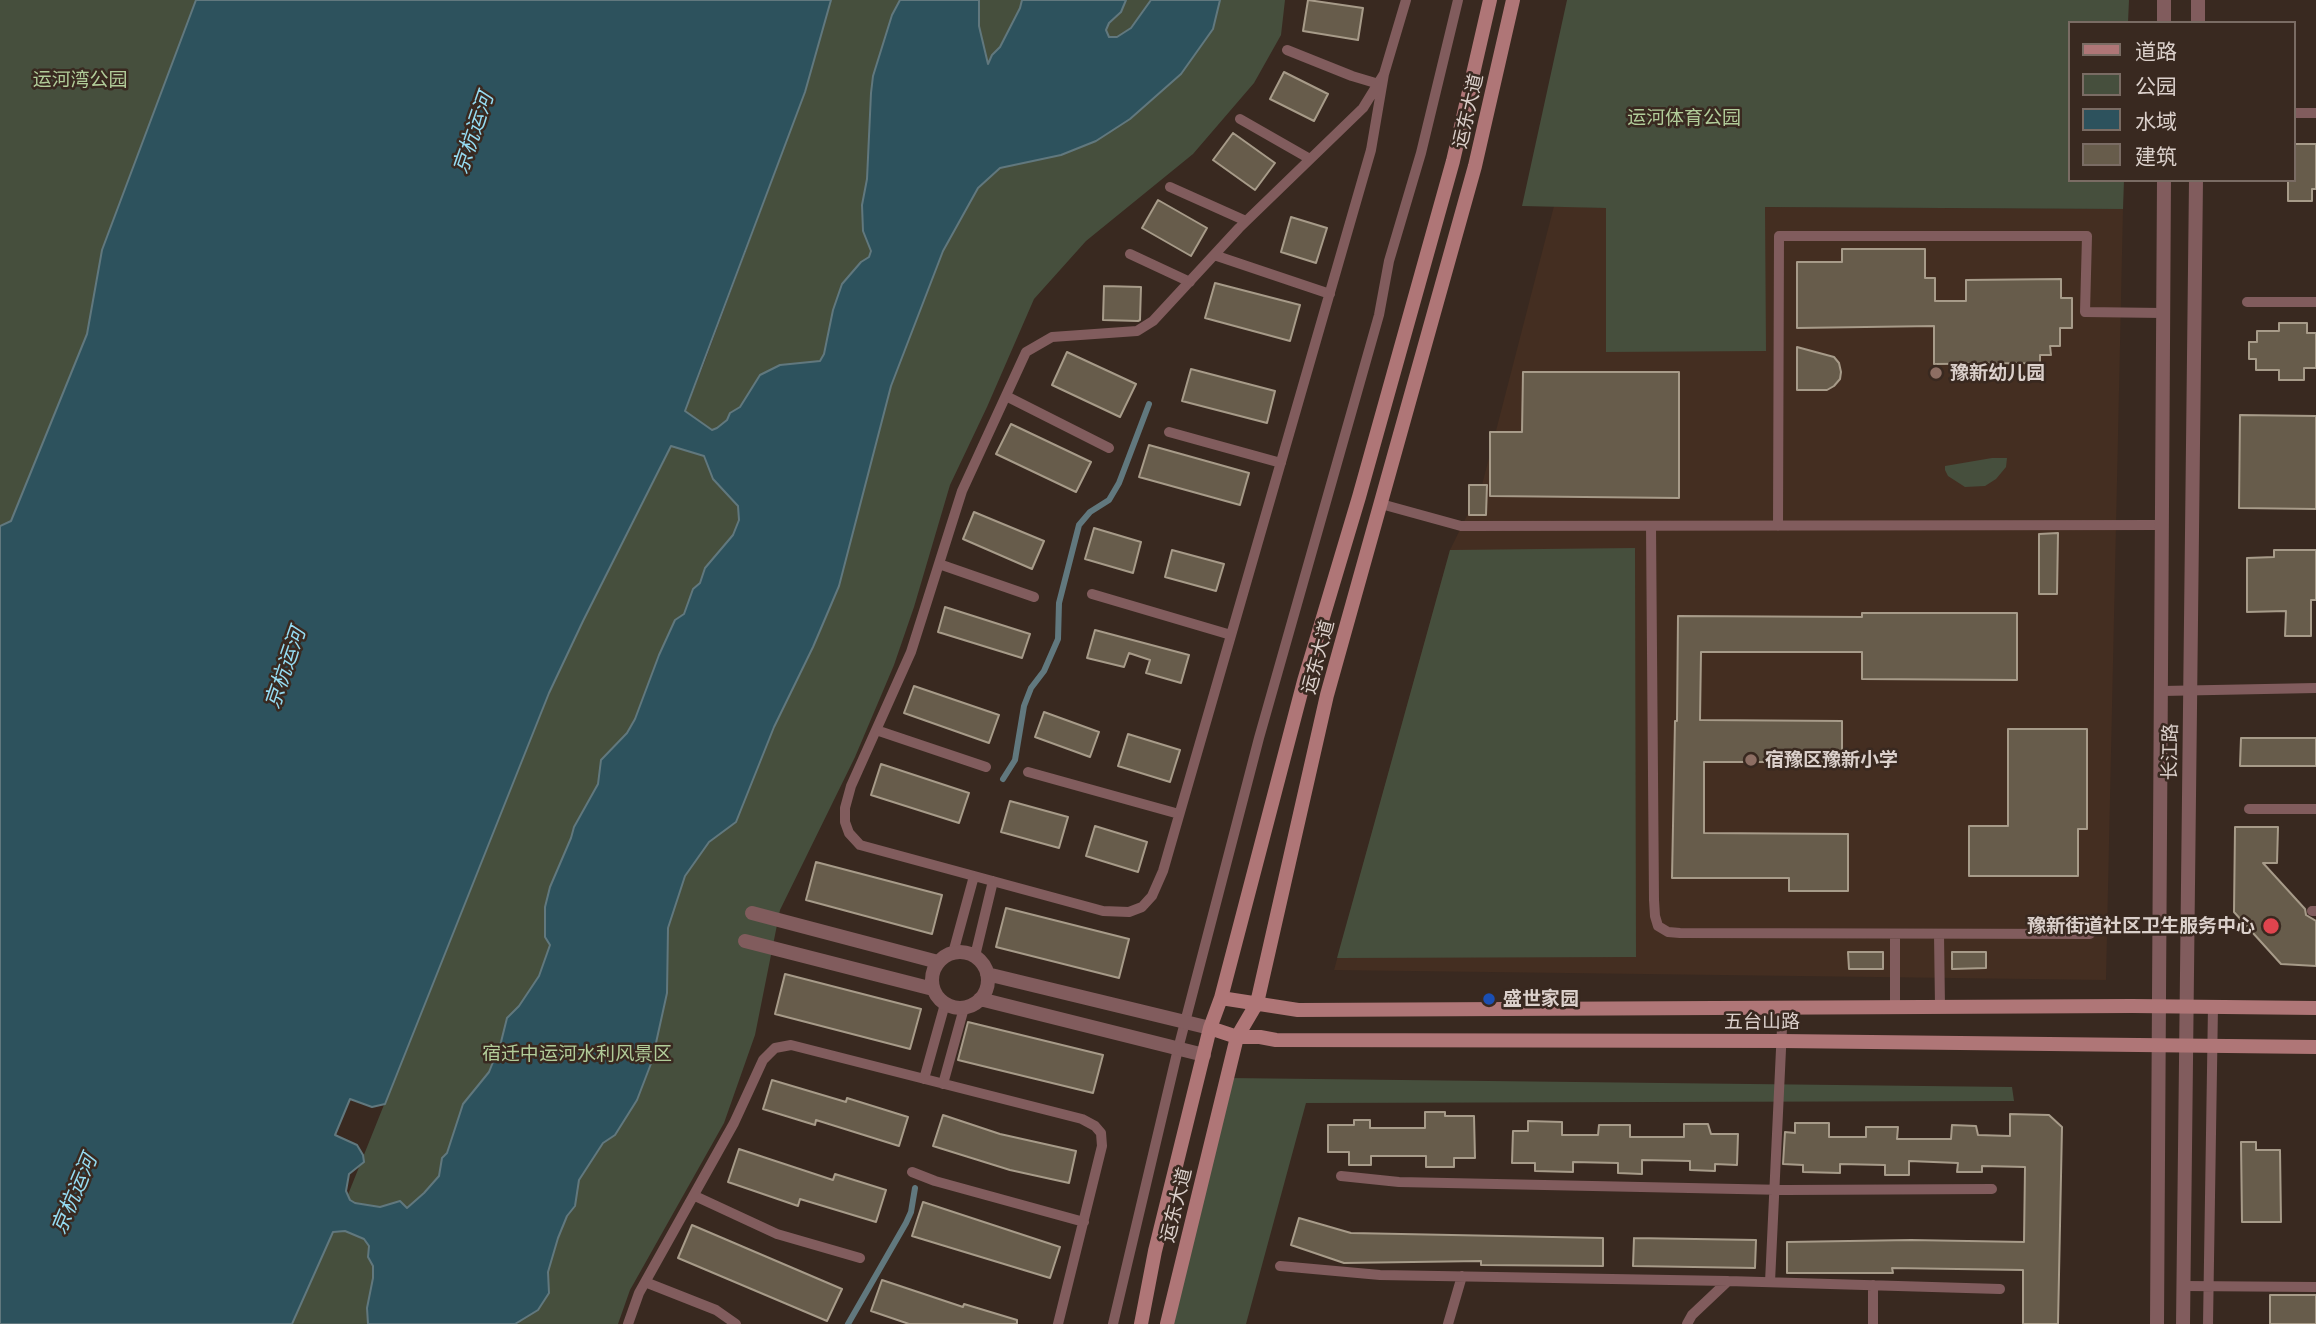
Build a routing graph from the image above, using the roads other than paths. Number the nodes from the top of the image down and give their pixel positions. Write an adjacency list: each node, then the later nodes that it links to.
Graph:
1 (1406, 0): 10 (lane)
2 (1458, 0): 71 (lane)
3 (1490, 0): 59 (main road, 运东大道)
4 (1513, 0): 30 (main road, 运东大道)
5 (2164, 0): 7 (street)
6 (2198, 0): 8 (street)
7 (2164, 21)
8 (2198, 21)
9 (1287, 50): 10 (lane)
10 (1382, 81): 14 (lane); 22 (lane)
11 (2295, 113): 12 (lane)
12 (2316, 113)
13 (1240, 119): 14 (lane)
14 (1310, 159): 18 (lane)
15 (2164, 182): 25 (street, 长江路)
16 (2196, 182): 40 (street, 长江路)
17 (1170, 187): 18 (lane)
18 (1246, 221): 20 (lane)
19 (1130, 254): 21 (lane)
20 (1214, 255): 21 (lane); 22 (lane)
21 (1190, 282): 26 (lane)
22 (1329, 293): 29 (lane)
23 (2247, 302): 24 (lane)
24 (2316, 302)
25 (2164, 313): 31 (street, 长江路); 33 (lane)
26 (1006, 396): 28 (lane); 34 (lane)
27 (1169, 432): 29 (lane)
28 (1109, 448)
29 (1281, 463): 37 (lane)
30 (1381, 504): 32 (lane); 61 (main road, 运东大道)
31 (2162, 525): 33 (lane); 39 (street, 长江路)
32 (1651, 526): 33 (lane); 50 (lane)
33 (1778, 526)
34 (939, 564): 36 (lane); 41 (lane)
35 (1092, 594): 37 (lane)
36 (1034, 597)
37 (1231, 635): 46 (lane)
38 (2316, 688): 40 (lane)
39 (2162, 691): 40 (lane); 63 (street, 长江路)
40 (2190, 691): 64 (street, 长江路)
41 (876, 730): 42 (lane); 47 (lane)
42 (986, 767)
43 (1028, 772): 46 (lane)
44 (2316, 808): 45 (lane)
45 (2249, 809)
46 (1179, 814): 48 (lane)
47 (974, 876): 48 (lane); 54 (lane)
48 (993, 881): 55 (lane)
49 (752, 913): 56 (street)
50 (1895, 934): 51 (lane); 67 (lane)
51 (1939, 934): 52 (lane); 68 (lane)
52 (2090, 934)
53 (745, 941): 58 (street)
54 (953, 953): 55 (street); 56 (street)
55 (975, 956): 57 (street)
56 (938, 962): 58 (street)
57 (987, 974): 60 (street); 71 (street)
58 (933, 989): 62 (street)
59 (1221, 998): 61 (main road, 五台山路); 72 (main road, 运东大道)
60 (980, 999): 69 (street); 79 (street)
61 (1257, 1003): 66 (main road, 五台山路); 73 (main road, 运东大道)
62 (945, 1004): 69 (street); 81 (lane)
63 (2161, 1006): 64 (main road, 五台山路); 68 (main road, 五台山路); 76 (street, 长江路)
64 (2187, 1006): 65 (main road, 五台山路); 75 (street, 长江路)
65 (2213, 1006): 70 (main road, 五台山路); 77 (lane)
66 (1783, 1007): 67 (main road, 五台山路); 74 (lane)
67 (1895, 1007): 68 (main road, 五台山路)
68 (1940, 1007)
69 (964, 1008): 82 (lane)
70 (2316, 1008)
71 (1185, 1022): 72 (street); 79 (lane)
72 (1210, 1028): 73 (main road, 五台山路); 80 (main road, 运东大道)
73 (1237, 1037): 74 (main road, 五台山路); 105 (main road, 运东大道)
74 (1782, 1041): 76 (main road, 五台山路); 86 (lane)
75 (2187, 1044): 76 (main road, 五台山路); 77 (main road, 五台山路); 96 (street, 长江路)
76 (2160, 1045): 109 (street, 长江路)
77 (2212, 1045): 78 (main road, 五台山路); 97 (lane)
78 (2316, 1047)
79 (1178, 1049): 80 (street); 103 (lane)
80 (1204, 1055): 104 (main road, 运东大道)
81 (924, 1079): 82 (lane); 87 (lane)
82 (943, 1084): 88 (lane)
83 (912, 1172): 88 (lane)
84 (1341, 1176): 86 (lane)
85 (1992, 1189): 86 (lane)
86 (1773, 1190): 94 (lane)
87 (695, 1196): 89 (lane); 93 (lane)
88 (1084, 1222): 102 (lane)
89 (860, 1258)
90 (1280, 1266): 91 (lane)
91 (1462, 1276): 92 (lane); 106 (lane)
92 (1728, 1281): 94 (lane); 107 (lane)
93 (645, 1282): 100 (lane); 101 (lane)
94 (1770, 1282): 95 (lane)
95 (1872, 1285): 99 (lane); 108 (lane)
96 (2184, 1286): 97 (lane); 110 (street, 长江路)
97 (2209, 1286): 98 (lane); 111 (lane)
98 (2316, 1287)
99 (2000, 1289)
100 (628, 1324)
101 (736, 1324)
102 (1058, 1324)
103 (1113, 1324)
104 (1141, 1324)
105 (1167, 1324)
106 (1448, 1324)
107 (1687, 1324)
108 (1873, 1324)
109 (2157, 1324)
110 (2183, 1324)
111 (2208, 1324)

